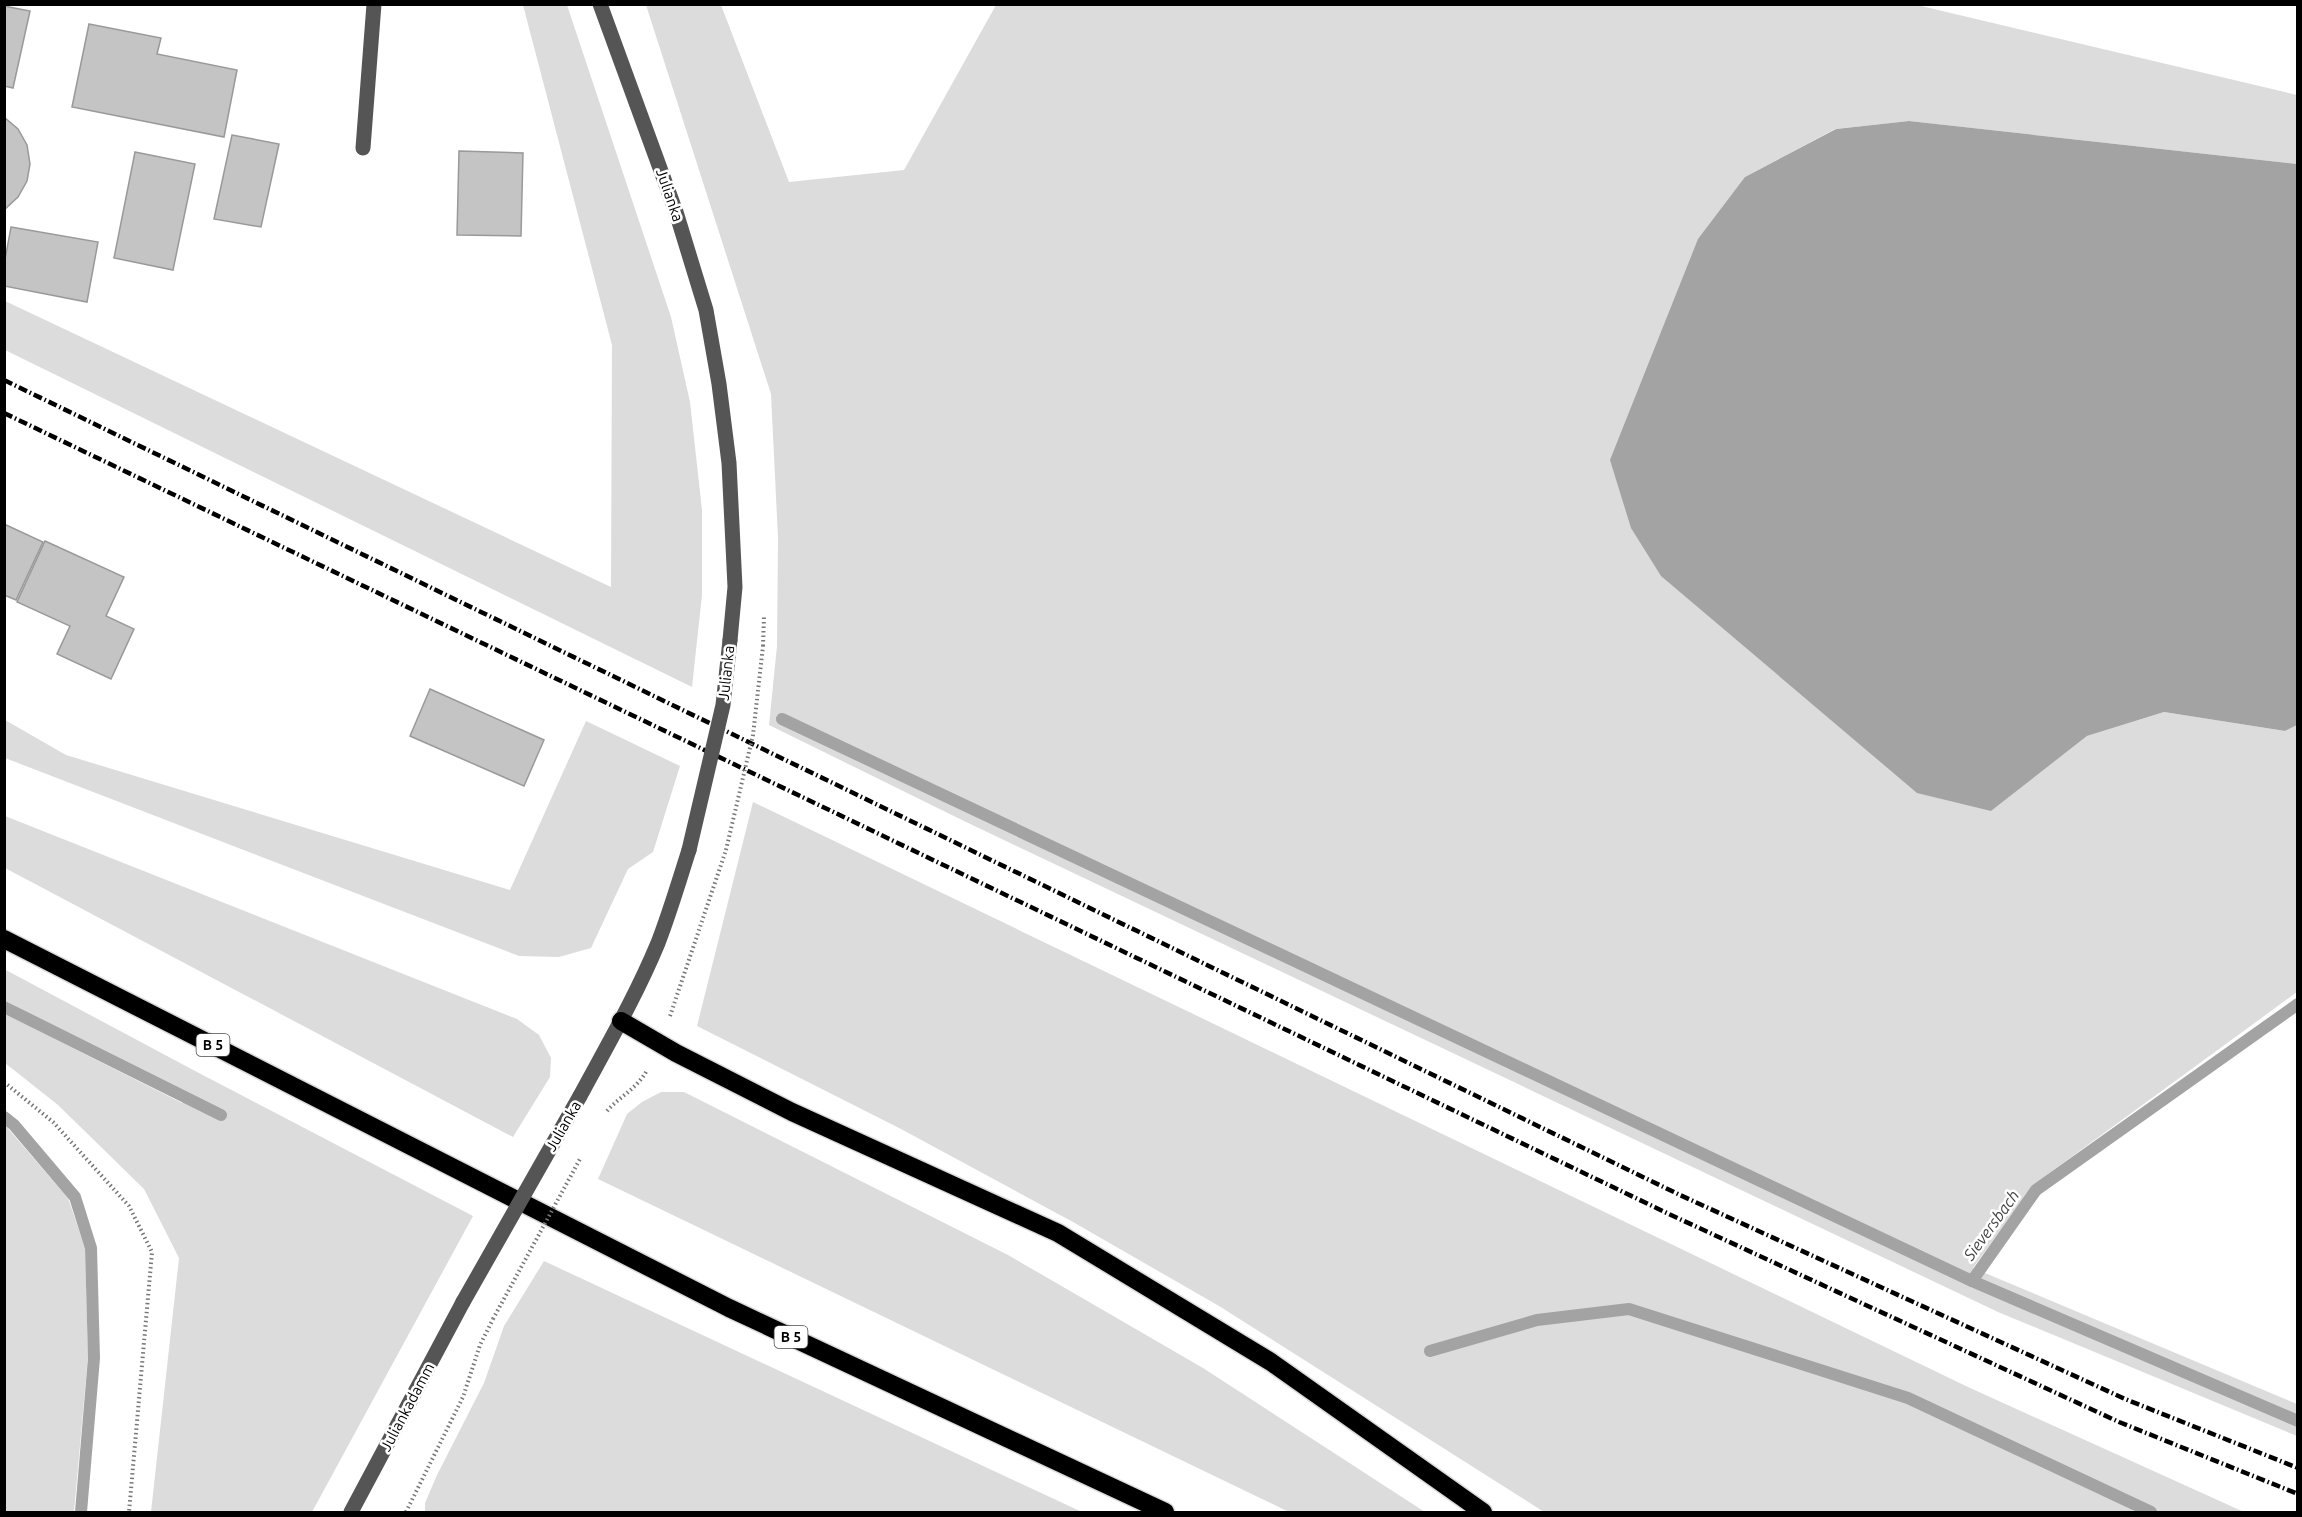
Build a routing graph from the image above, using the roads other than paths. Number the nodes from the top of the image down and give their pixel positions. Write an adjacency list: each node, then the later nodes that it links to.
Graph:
1 (374, 4): 3 (street)
2 (600, 4): 5 (street, Julianka, bridge)
3 (363, 148)
4 (4, 939): 8 (highway, B 5)
5 (621, 1020): 6 (street, Julianka, bridge); 9 (highway)
6 (463, 1302): 7 (street, Juliankadamm)
7 (351, 1512)
8 (1165, 1512)
9 (1483, 1512)

